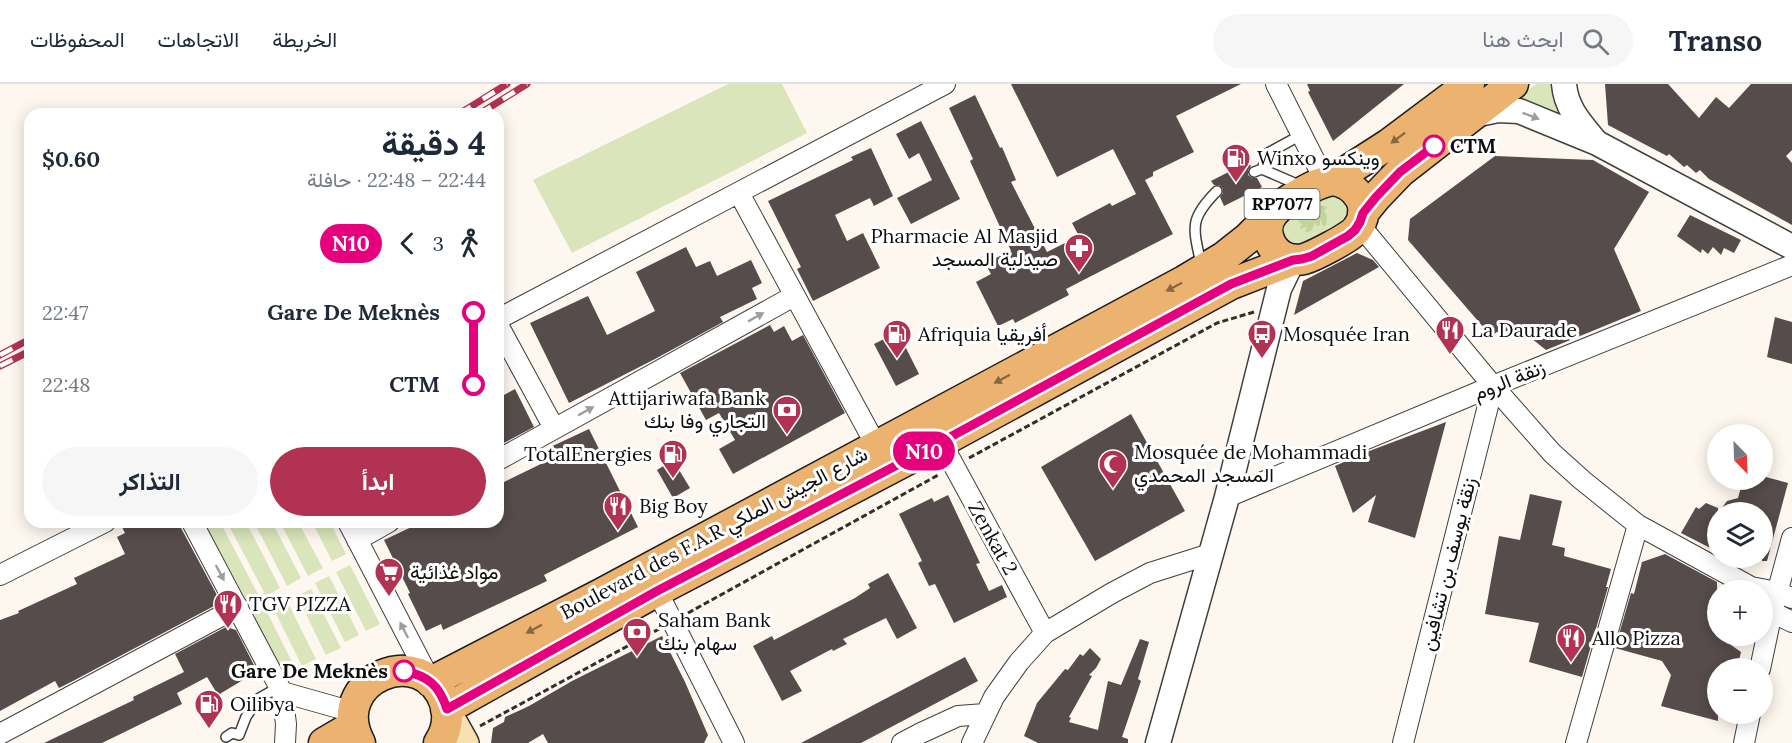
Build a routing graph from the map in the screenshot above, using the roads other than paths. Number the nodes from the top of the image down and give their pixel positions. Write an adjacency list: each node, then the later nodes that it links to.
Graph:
1 (945, 84): 11 (street)
2 (1276, 84): 7 (street)
3 (1469, 84): 9 (main road, Boulevard des F.A.R شارع الجيش الملكي / RP7077, one-way to 9)
4 (1514, 84): 6 (main road, Boulevard des F.A.R شارع الجيش الملكي / RP7077)
5 (1564, 84): 8 (street)
6 (1474, 115): 8 (street, one-way to 8); 13 (main road, Boulevard des F.A.R شارع الجيش الملكي / RP7077)
7 (1301, 135): 9 (street); 9 (lane)
8 (1597, 143): 14 (street)
9 (1322, 184): 12 (main road, Boulevard des F.A.R شارع الجيش الملكي / RP7077); 13 (main road, RP7077)
10 (1217, 191): 17 (lane)
11 (739, 193): 18 (street); 19 (street)
12 (1271, 215): 15 (main road, RP7077); 17 (main road, Boulevard des F.A.R شارع الجيش الملكي / RP7077)
13 (1361, 219): 15 (main road, Boulevard des F.A.R شارع الجيش الملكي / RP7077); 21 (street)
14 (1792, 247)
15 (1293, 260): 24 (main road, Boulevard des F.A.R شارع الجيش الملكي / RP7077); 26 (street)
16 (1792, 266): 21 (street, زنقة الروم)
17 (1202, 271): 23 (main road, Boulevard des F.A.R شارع الجيش الملكي / RP7077, one-way to 23)
18 (794, 296): 22 (street, one-way to 18); 23 (street)
19 (504, 316)
20 (504, 336): 22 (street)
21 (1493, 386): 26 (street, زنقة الروم); 27 (street); 59 (street, زنقة يوسف بن تشافين)
22 (554, 428): 25 (street)
23 (877, 447): 43 (main road, Boulevard des F.A.R شارع الجيش الملكي / RP7077, one-way to 43)
24 (947, 454): 38 (main road, Boulevard des F.A.R شارع الجيش الملكي / RP7077); 42 (street, Zenkat 2)
25 (504, 457)
26 (1227, 497): 34 (street)
27 (1638, 525): 36 (street); 60 (street)
28 (93, 528): 35 (street)
29 (195, 528): 40 (street, one-way to 40)
30 (351, 528): 33 (street)
31 (378, 528): 33 (street)
32 (1792, 538): 37 (street)
33 (357, 540): 43 (street, one-way to 33)
34 (1210, 554): 42 (street); 58 (street)
35 (0, 575)
36 (1737, 580)
37 (1773, 585)
38 (657, 591): 45 (main road, Boulevard des F.A.R شارع الجيش الملكي / RP7077); 55 (street)
39 (1773, 602): 41 (street)
40 (238, 607): 44 (street); 49 (street)
41 (1792, 622)
42 (1045, 633): 46 (street)
43 (431, 682): 45 (main road); 48 (main road)
44 (280, 690): 48 (street); 51 (lane); 53 (street)
45 (447, 709): 52 (main road)
46 (985, 714): 56 (street); 57 (street)
47 (1748, 724): 61 (street)
48 (355, 727): 54 (main road)
49 (0, 734)
50 (226, 737): 51 (lane)
51 (241, 739)
52 (455, 741)
53 (285, 743)
54 (324, 743)
55 (734, 743)
56 (902, 743)
57 (972, 743)
58 (1158, 743)
59 (1403, 743)
60 (1576, 743)
61 (1744, 743)

